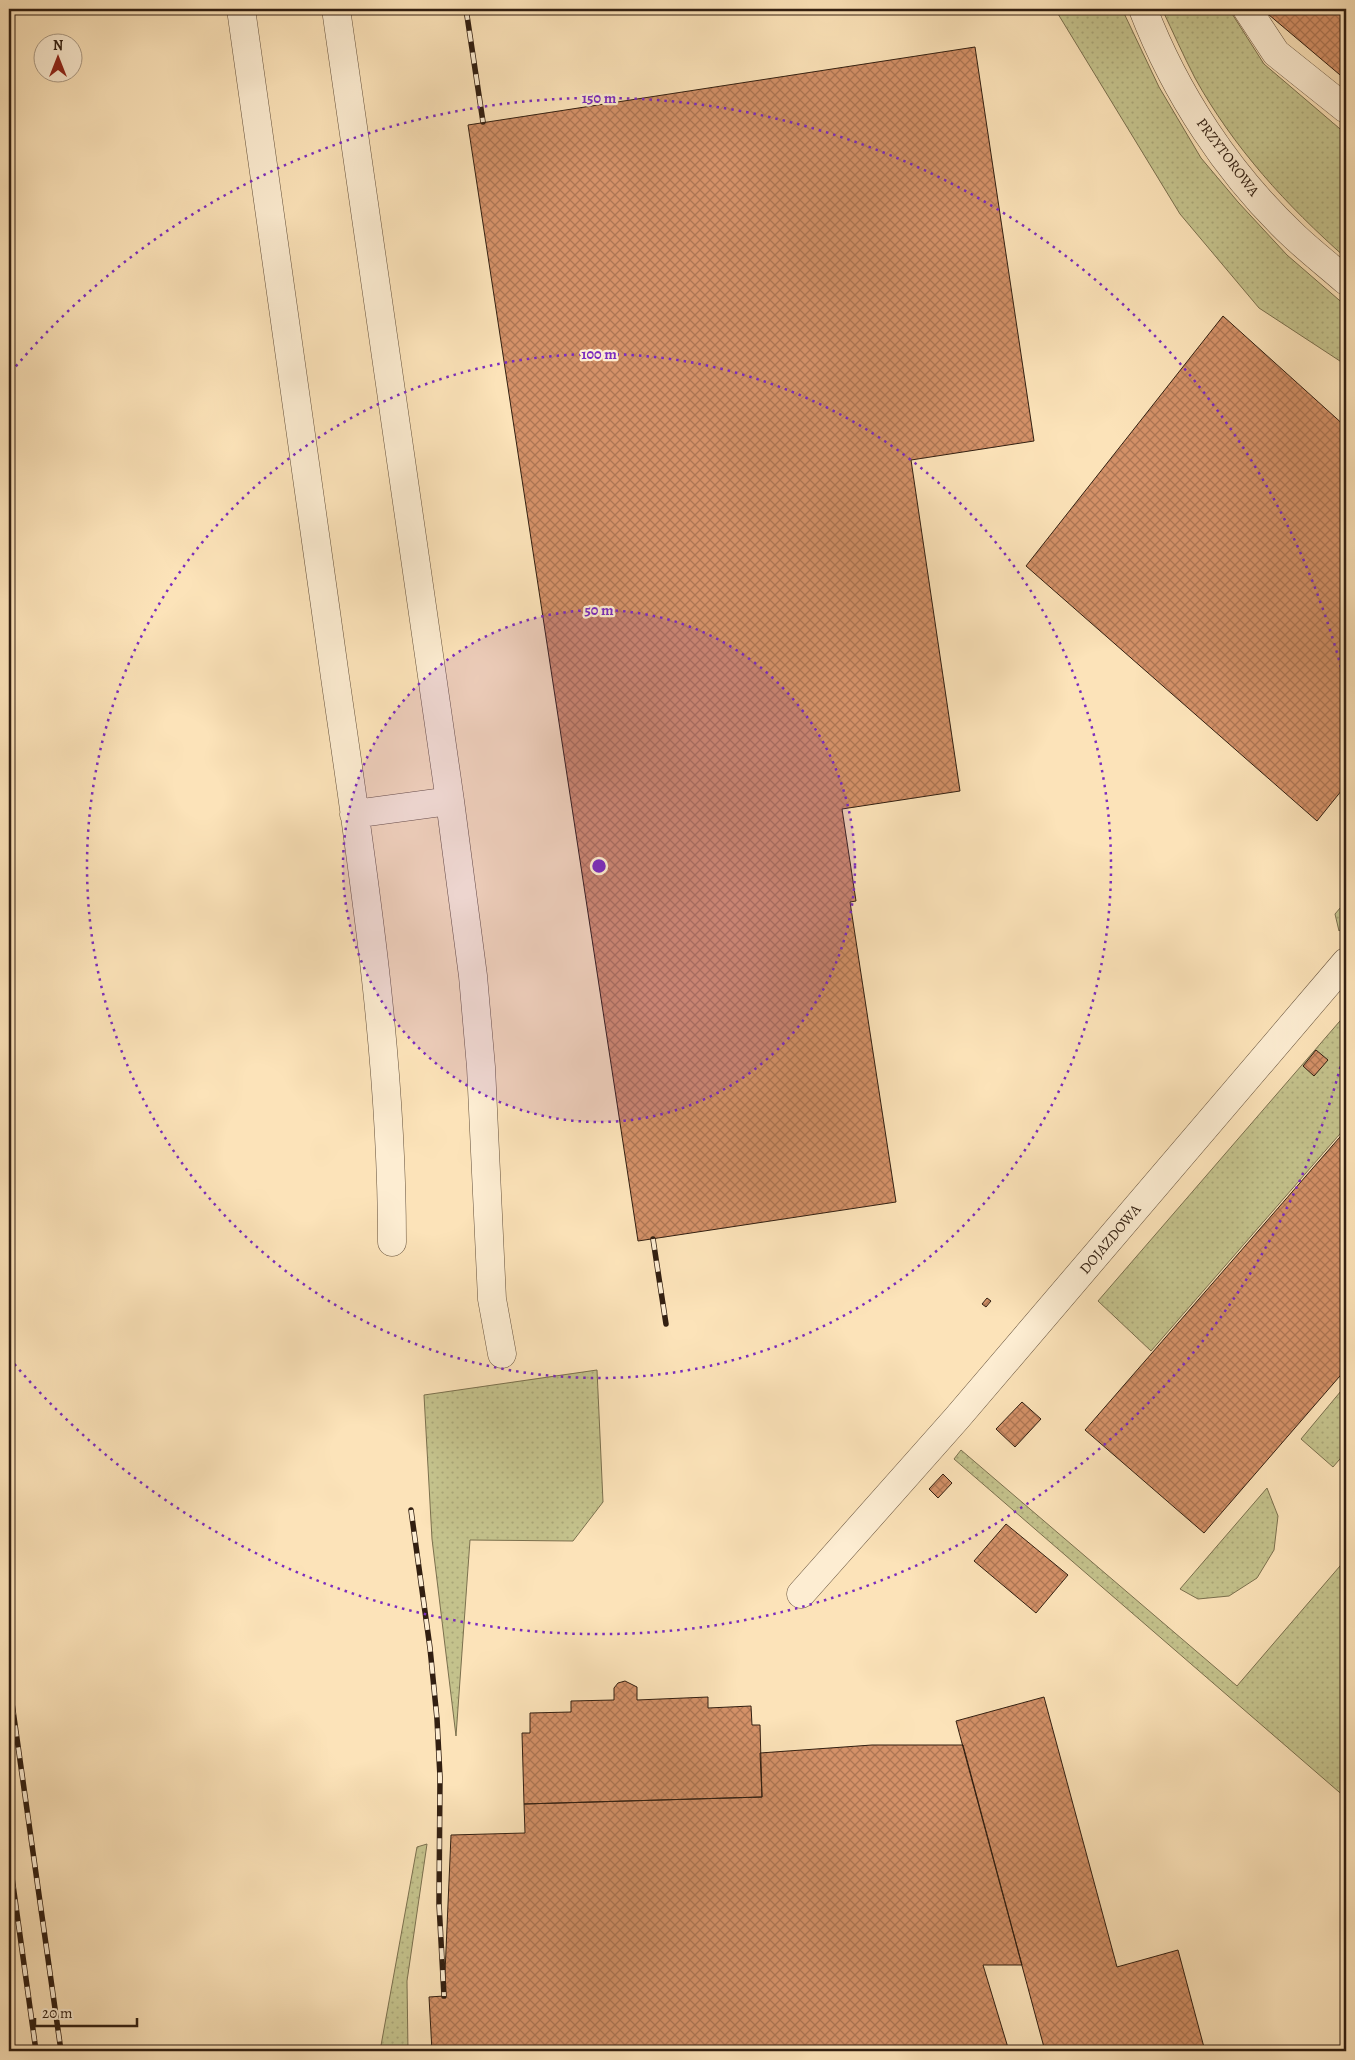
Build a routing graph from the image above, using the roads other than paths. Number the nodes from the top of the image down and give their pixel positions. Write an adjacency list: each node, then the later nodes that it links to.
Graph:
1 (241, 9): 8 (street)
2 (336, 9): 7 (street)
3 (1143, 9): 6 (street, PRZYTOROWA)
4 (1246, 9): 5 (street)
5 (1346, 108)
6 (1346, 281)
7 (450, 801): 8 (street); 11 (street)
8 (354, 814): 10 (street)
9 (1346, 962): 12 (street, DOJAZDOWA)
10 (392, 1242)
11 (502, 1354)
12 (801, 1594)

